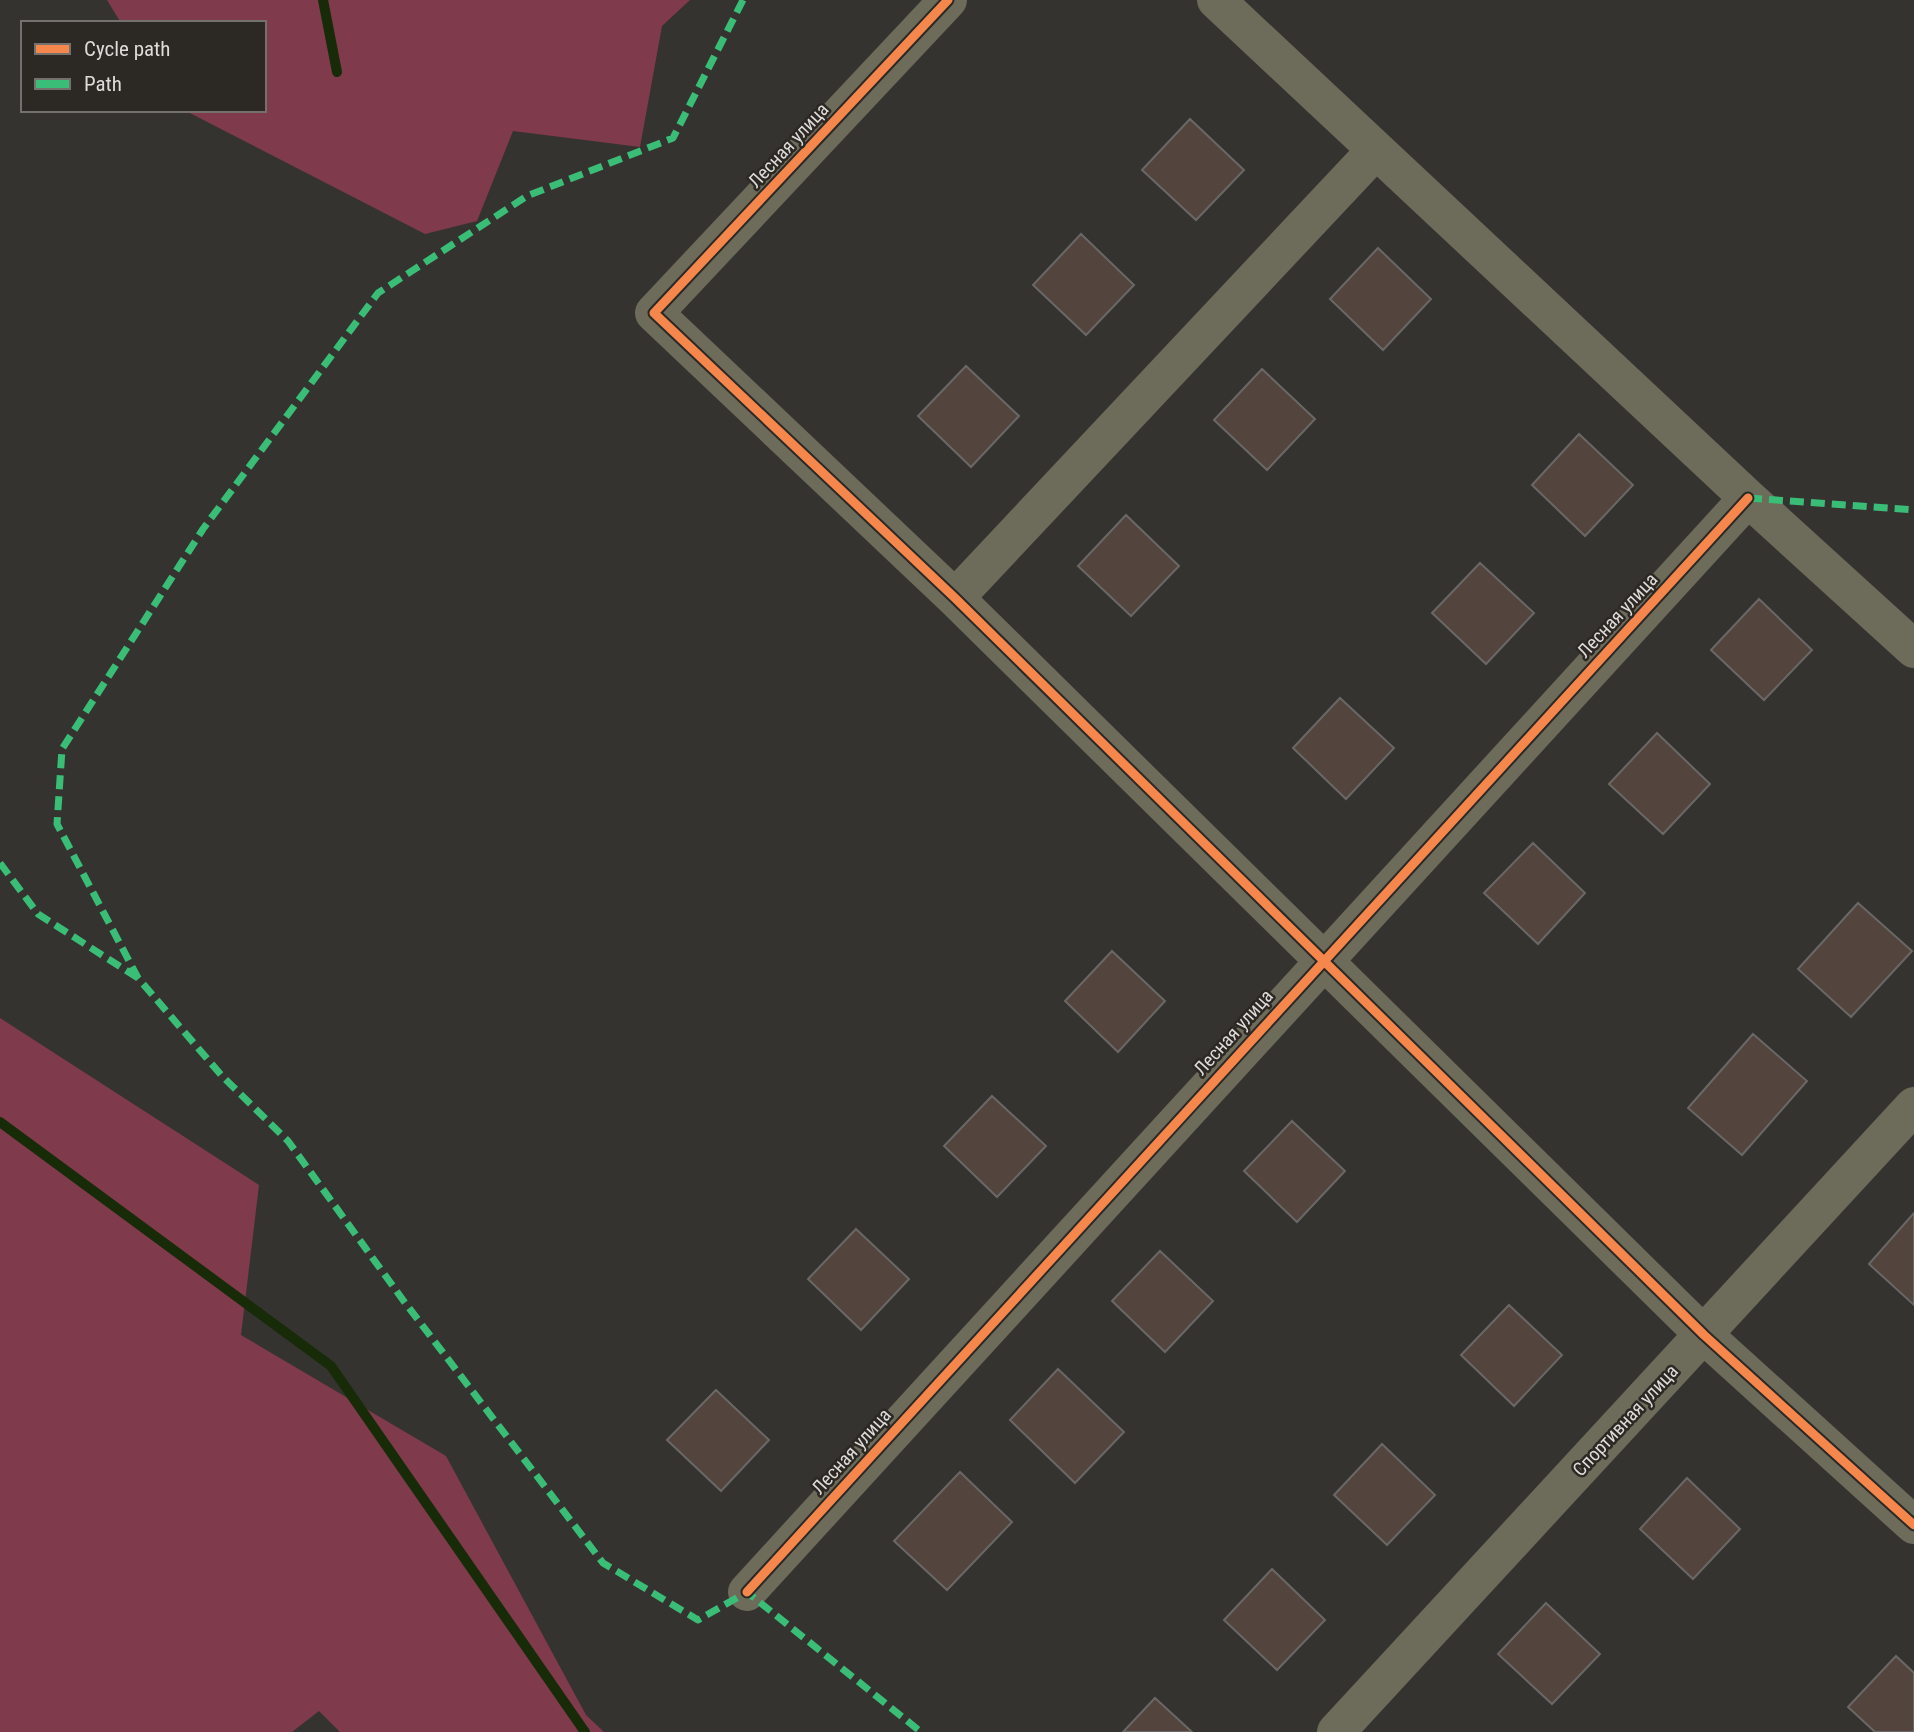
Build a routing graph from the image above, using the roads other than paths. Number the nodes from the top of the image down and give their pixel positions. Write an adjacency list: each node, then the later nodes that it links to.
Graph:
1 (948, 0): 5 (street, Лесная улица)
2 (1216, 0): 3 (street)
3 (1376, 150): 4 (street); 5 (street)
4 (1748, 498): 6 (street); 7 (street, Лесная улица)
5 (955, 598): 7 (street)
6 (1914, 649)
7 (1322, 961): 9 (street); 11 (street, Лесная улица)
8 (1914, 1106): 9 (street, Спортивная улица)
9 (1704, 1335): 10 (street); 12 (street, Спортивная улица)
10 (1914, 1525)
11 (747, 1592)
12 (1336, 1732)

